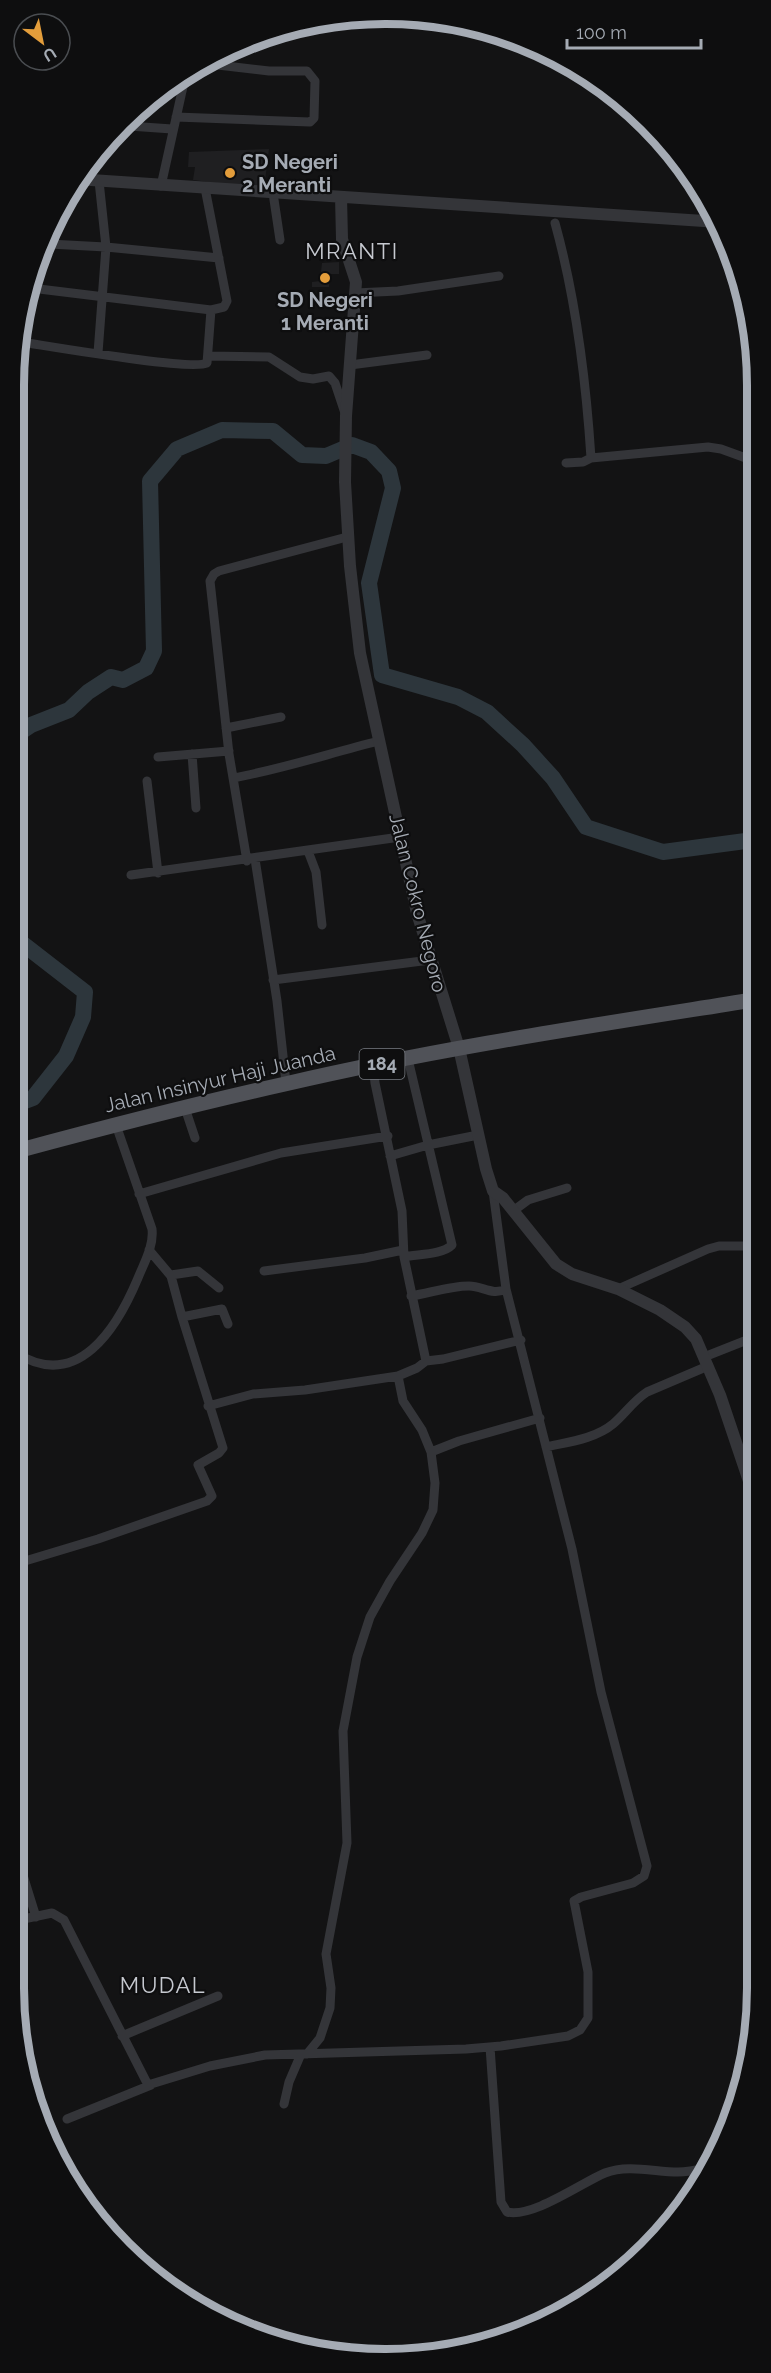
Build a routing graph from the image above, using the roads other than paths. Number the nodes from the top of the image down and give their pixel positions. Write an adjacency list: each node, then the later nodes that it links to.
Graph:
1 (218, 65): 3 (street)
2 (183, 86): 3 (street)
3 (176, 117): 5 (street)
4 (134, 126): 5 (street)
5 (172, 129): 8 (street)
6 (88, 180): 7 (street)
7 (99, 181): 8 (street); 16 (street)
8 (160, 186): 9 (street)
9 (205, 188): 10 (street); 17 (street)
10 (273, 193): 11 (street); 14 (street)
11 (341, 197): 12 (street); 20 (street, Jalan Cokro Negoro)
12 (708, 221)
13 (555, 223): 29 (street)
14 (280, 240)
15 (53, 244): 16 (street)
16 (106, 247): 17 (street); 21 (street)
17 (219, 258): 22 (street)
18 (499, 276): 20 (street)
19 (37, 289): 21 (street)
20 (356, 293): 27 (street, Jalan Cokro Negoro)
21 (101, 297): 22 (street); 24 (street)
22 (211, 310): 26 (street)
23 (27, 343): 24 (street)
24 (98, 353): 26 (street)
25 (427, 355): 27 (street)
26 (209, 356): 28 (street)
27 (350, 365): 28 (street, Jalan Cokro Negoro)
28 (346, 416): 32 (street, Jalan Cokro Negoro)
29 (591, 458): 30 (street); 31 (street)
30 (747, 458)
31 (566, 464)
32 (347, 537): 34 (street); 35 (street, Jalan Cokro Negoro)
33 (281, 717): 34 (street)
34 (226, 728): 36 (street)
35 (379, 741): 39 (street); 42 (street, Jalan Cokro Negoro)
36 (229, 751): 37 (street); 39 (street)
37 (192, 754): 38 (street); 41 (street)
38 (158, 757)
39 (233, 778): 44 (street)
40 (147, 781): 45 (street)
41 (196, 808)
42 (400, 837): 43 (street); 48 (street, Jalan Cokro Negoro)
43 (308, 851): 44 (street); 47 (street)
44 (251, 860): 45 (street); 49 (street)
45 (158, 873): 46 (street)
46 (131, 875)
47 (322, 925)
48 (430, 960): 49 (street); 51 (street, Jalan Cokro Negoro)
49 (273, 980): 54 (street)
50 (747, 1001): 51 (main road, Jalan Insinyur Haji Juanda / 184)
51 (459, 1048): 52 (main road, Jalan Insinyur Haji Juanda / 184); 57 (street, Jalan Cokro Negoro)
52 (408, 1059): 53 (main road, Jalan Insinyur Haji Juanda / 184); 60 (street)
53 (373, 1065): 54 (main road, Jalan Insinyur Haji Juanda / 184); 58 (street)
54 (286, 1083): 55 (main road, Jalan Insinyur Haji Juanda / 184)
55 (185, 1108): 56 (main road, Jalan Insinyur Haji Juanda / 184); 59 (street)
56 (116, 1125): 61 (main road, Jalan Insinyur Haji Juanda / 184); 65 (street)
57 (478, 1135): 60 (street); 64 (street, Jalan Cokro Negoro)
58 (388, 1136): 62 (street); 65 (street)
59 (195, 1138)
60 (428, 1145): 62 (street); 69 (street)
61 (24, 1149)
62 (390, 1156): 69 (street)
63 (567, 1188): 66 (street)
64 (493, 1191): 66 (street); 73 (street)
65 (140, 1194): 68 (street)
66 (513, 1211): 74 (street)
67 (747, 1246): 74 (street)
68 (149, 1250): 71 (street); 80 (street)
69 (404, 1254): 70 (street); 75 (street)
70 (264, 1271)
71 (171, 1275): 72 (street); 76 (street)
72 (219, 1288)
73 (506, 1289): 75 (street); 78 (street)
74 (618, 1289): 82 (street)
75 (411, 1296): 81 (street)
76 (182, 1317): 77 (street); 84 (street)
77 (228, 1324)
78 (520, 1340): 81 (street); 85 (street)
79 (747, 1341): 82 (street)
80 (24, 1358)
81 (426, 1361): 83 (street)
82 (706, 1362): 86 (street); 88 (street)
83 (398, 1376): 84 (street); 87 (street)
84 (208, 1406): 89 (street)
85 (540, 1418): 86 (street); 87 (street)
86 (546, 1447): 95 (street)
87 (431, 1452): 96 (street)
88 (747, 1463)
89 (24, 1561)
90 (24, 1878): 91 (street)
91 (36, 1917): 92 (street); 94 (street)
92 (24, 1919)
93 (218, 1996): 94 (street)
94 (122, 2036): 97 (street)
95 (490, 2047): 96 (street); 100 (street)
96 (304, 2054): 97 (street); 98 (street)
97 (150, 2085): 99 (street)
98 (284, 2104)
99 (68, 2119)
100 (698, 2169)

